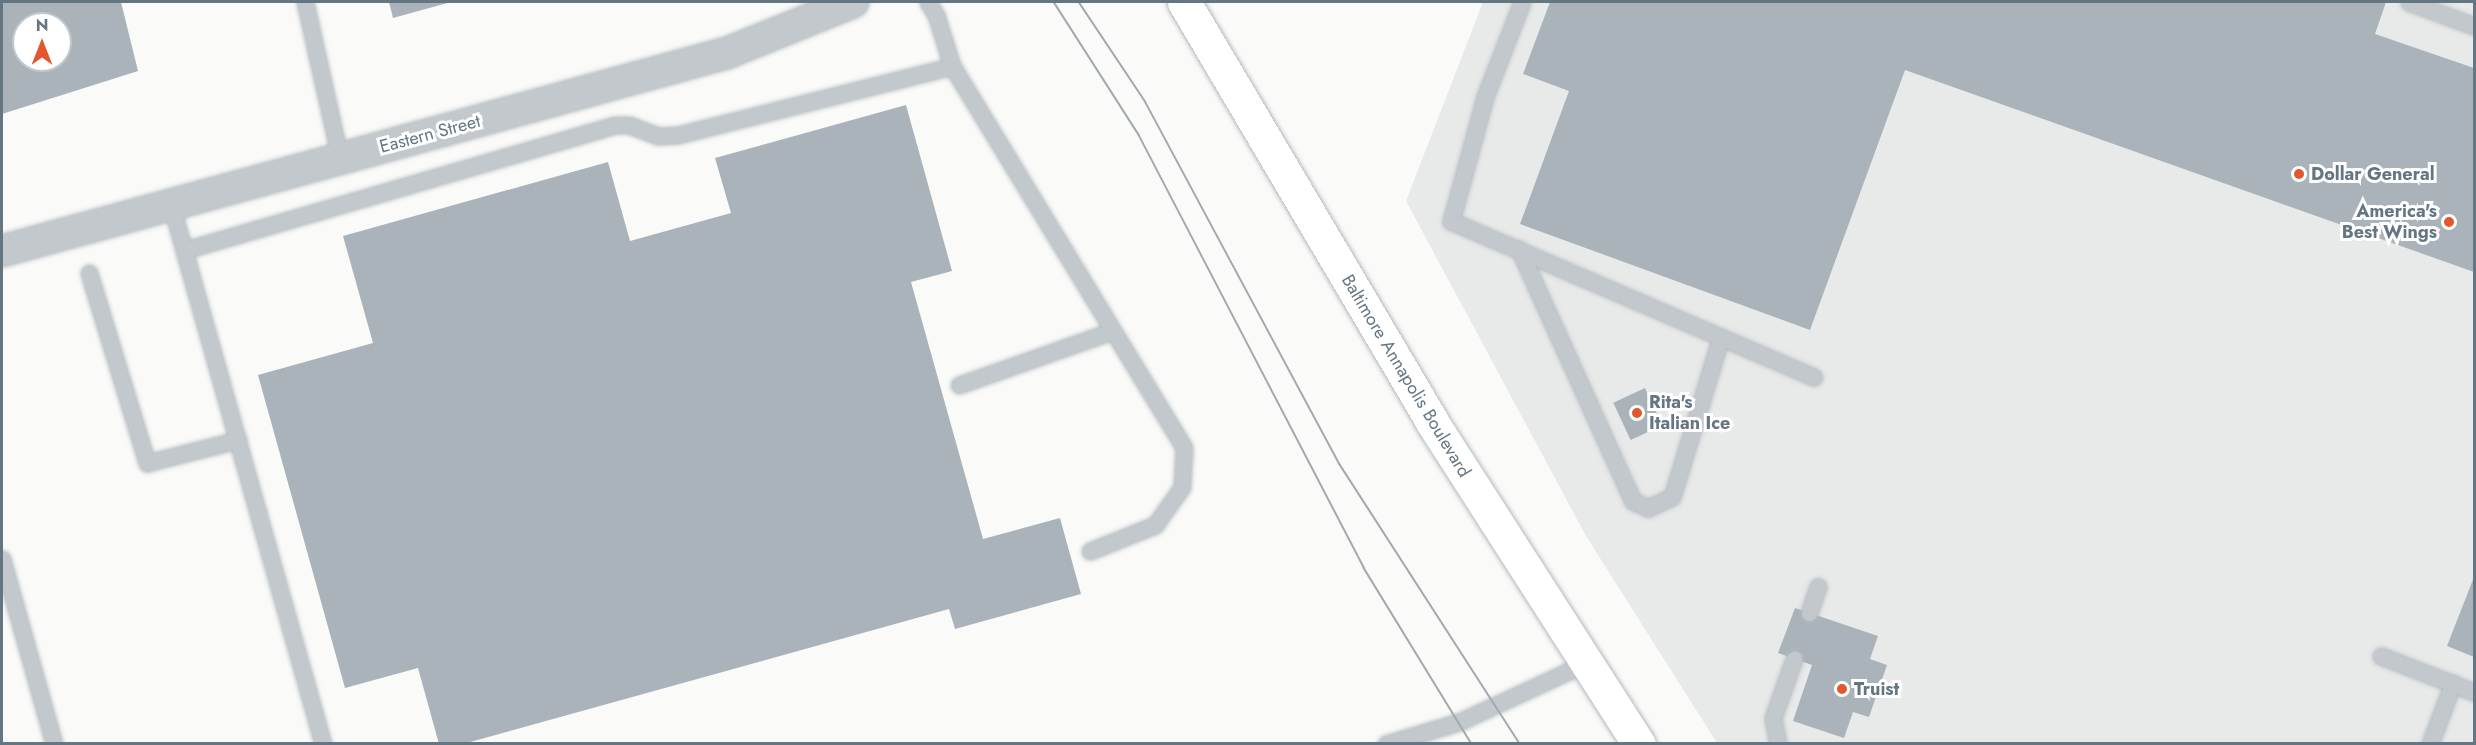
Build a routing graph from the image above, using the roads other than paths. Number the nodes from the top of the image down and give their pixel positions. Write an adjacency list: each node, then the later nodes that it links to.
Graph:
1 (305, 2): 9 (lane)
2 (852, 2): 9 (street, Eastern Street)
3 (927, 2): 8 (lane)
4 (1184, 2): 26 (main road, Baltimore Annapolis Boulevard)
5 (1522, 2): 11 (lane)
6 (2409, 2): 7 (lane)
7 (2475, 26)
8 (952, 66): 12 (lane); 15 (lane)
9 (340, 158): 10 (street, Eastern Street)
10 (171, 204): 12 (lane); 13 (street, Eastern Street)
11 (1519, 249): 16 (lane); 16 (lane)
12 (185, 250): 19 (lane)
13 (2, 251)
14 (88, 273): 19 (lane)
15 (1112, 331): 18 (lane); 20 (lane)
16 (1721, 337): 17 (lane)
17 (1814, 377)
18 (959, 385)
19 (238, 440): 30 (lane)
20 (1090, 550)
21 (2, 559): 29 (lane)
22 (1818, 587): 23 (lane)
23 (1809, 613)
24 (2381, 656): 27 (lane)
25 (1794, 659): 33 (lane)
26 (1586, 663): 31 (lane); 32 (main road, Baltimore Annapolis Boulevard)
27 (2453, 684): 28 (lane); 34 (lane)
28 (2475, 692)
29 (54, 744)
30 (323, 744)
31 (1386, 744)
32 (1639, 744)
33 (1778, 744)
34 (2430, 744)

